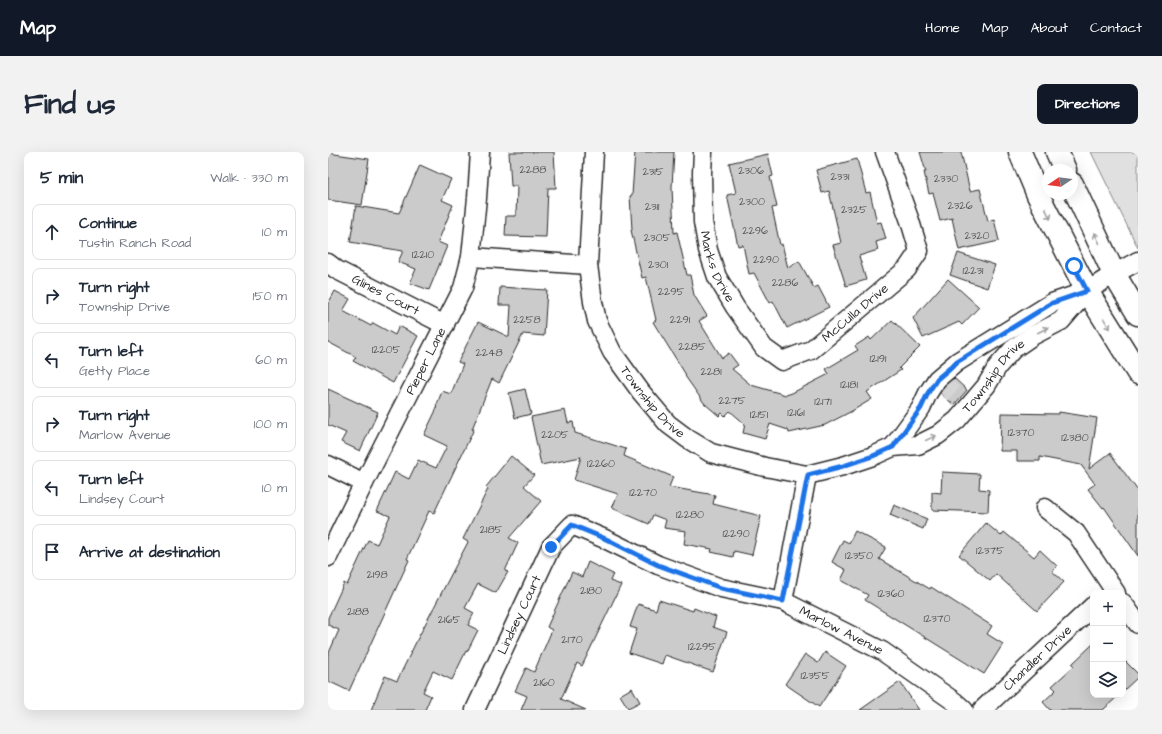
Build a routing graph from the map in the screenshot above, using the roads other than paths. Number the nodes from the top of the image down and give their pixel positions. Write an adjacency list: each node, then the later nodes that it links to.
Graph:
1 (480, 152): 9 (street, Pieper Lane)
2 (594, 152): 12 (street, Township Drive)
3 (703, 152): 17 (street, Marks Drive)
4 (885, 152): 17 (street, McCulla Drive)
5 (1020, 152): 14 (main road, one-way to 14)
6 (1057, 152): 7 (main road)
7 (1062, 164)
8 (1078, 197): 13 (main road, one-way to 8)
9 (471, 258): 12 (street); 16 (street, Pieper Lane)
10 (1138, 261): 13 (street, Township Drive)
11 (328, 263): 16 (street, Glines Court)
12 (588, 265): 23 (street, Township Drive)
13 (1114, 274): 14 (street, Township Drive); 15 (main road)
14 (1087, 291): 18 (main road, one-way to 18); 20 (street, Township Drive); 21 (street, Township Drive, one-way to 14)
15 (1138, 314)
16 (445, 325): 24 (street, Pieper Lane)
17 (782, 360)
18 (1138, 373)
19 (942, 394): 20 (street)
20 (924, 402): 21 (street, Township Drive)
21 (893, 447): 23 (street, Township Drive)
22 (328, 465): 24 (street)
23 (808, 475): 29 (street)
24 (364, 483): 27 (street, Pieper Lane)
25 (1045, 508): 28 (street)
26 (572, 525): 29 (street, Marlow Avenue); 33 (street, Lindsey Court)
27 (328, 557)
28 (1111, 590)
29 (783, 601): 34 (street, Marlow Avenue)
30 (1126, 607): 32 (street)
31 (1090, 609): 35 (street, Chandler Drive)
32 (1138, 624)
33 (475, 710)
34 (964, 710)
35 (982, 710)

